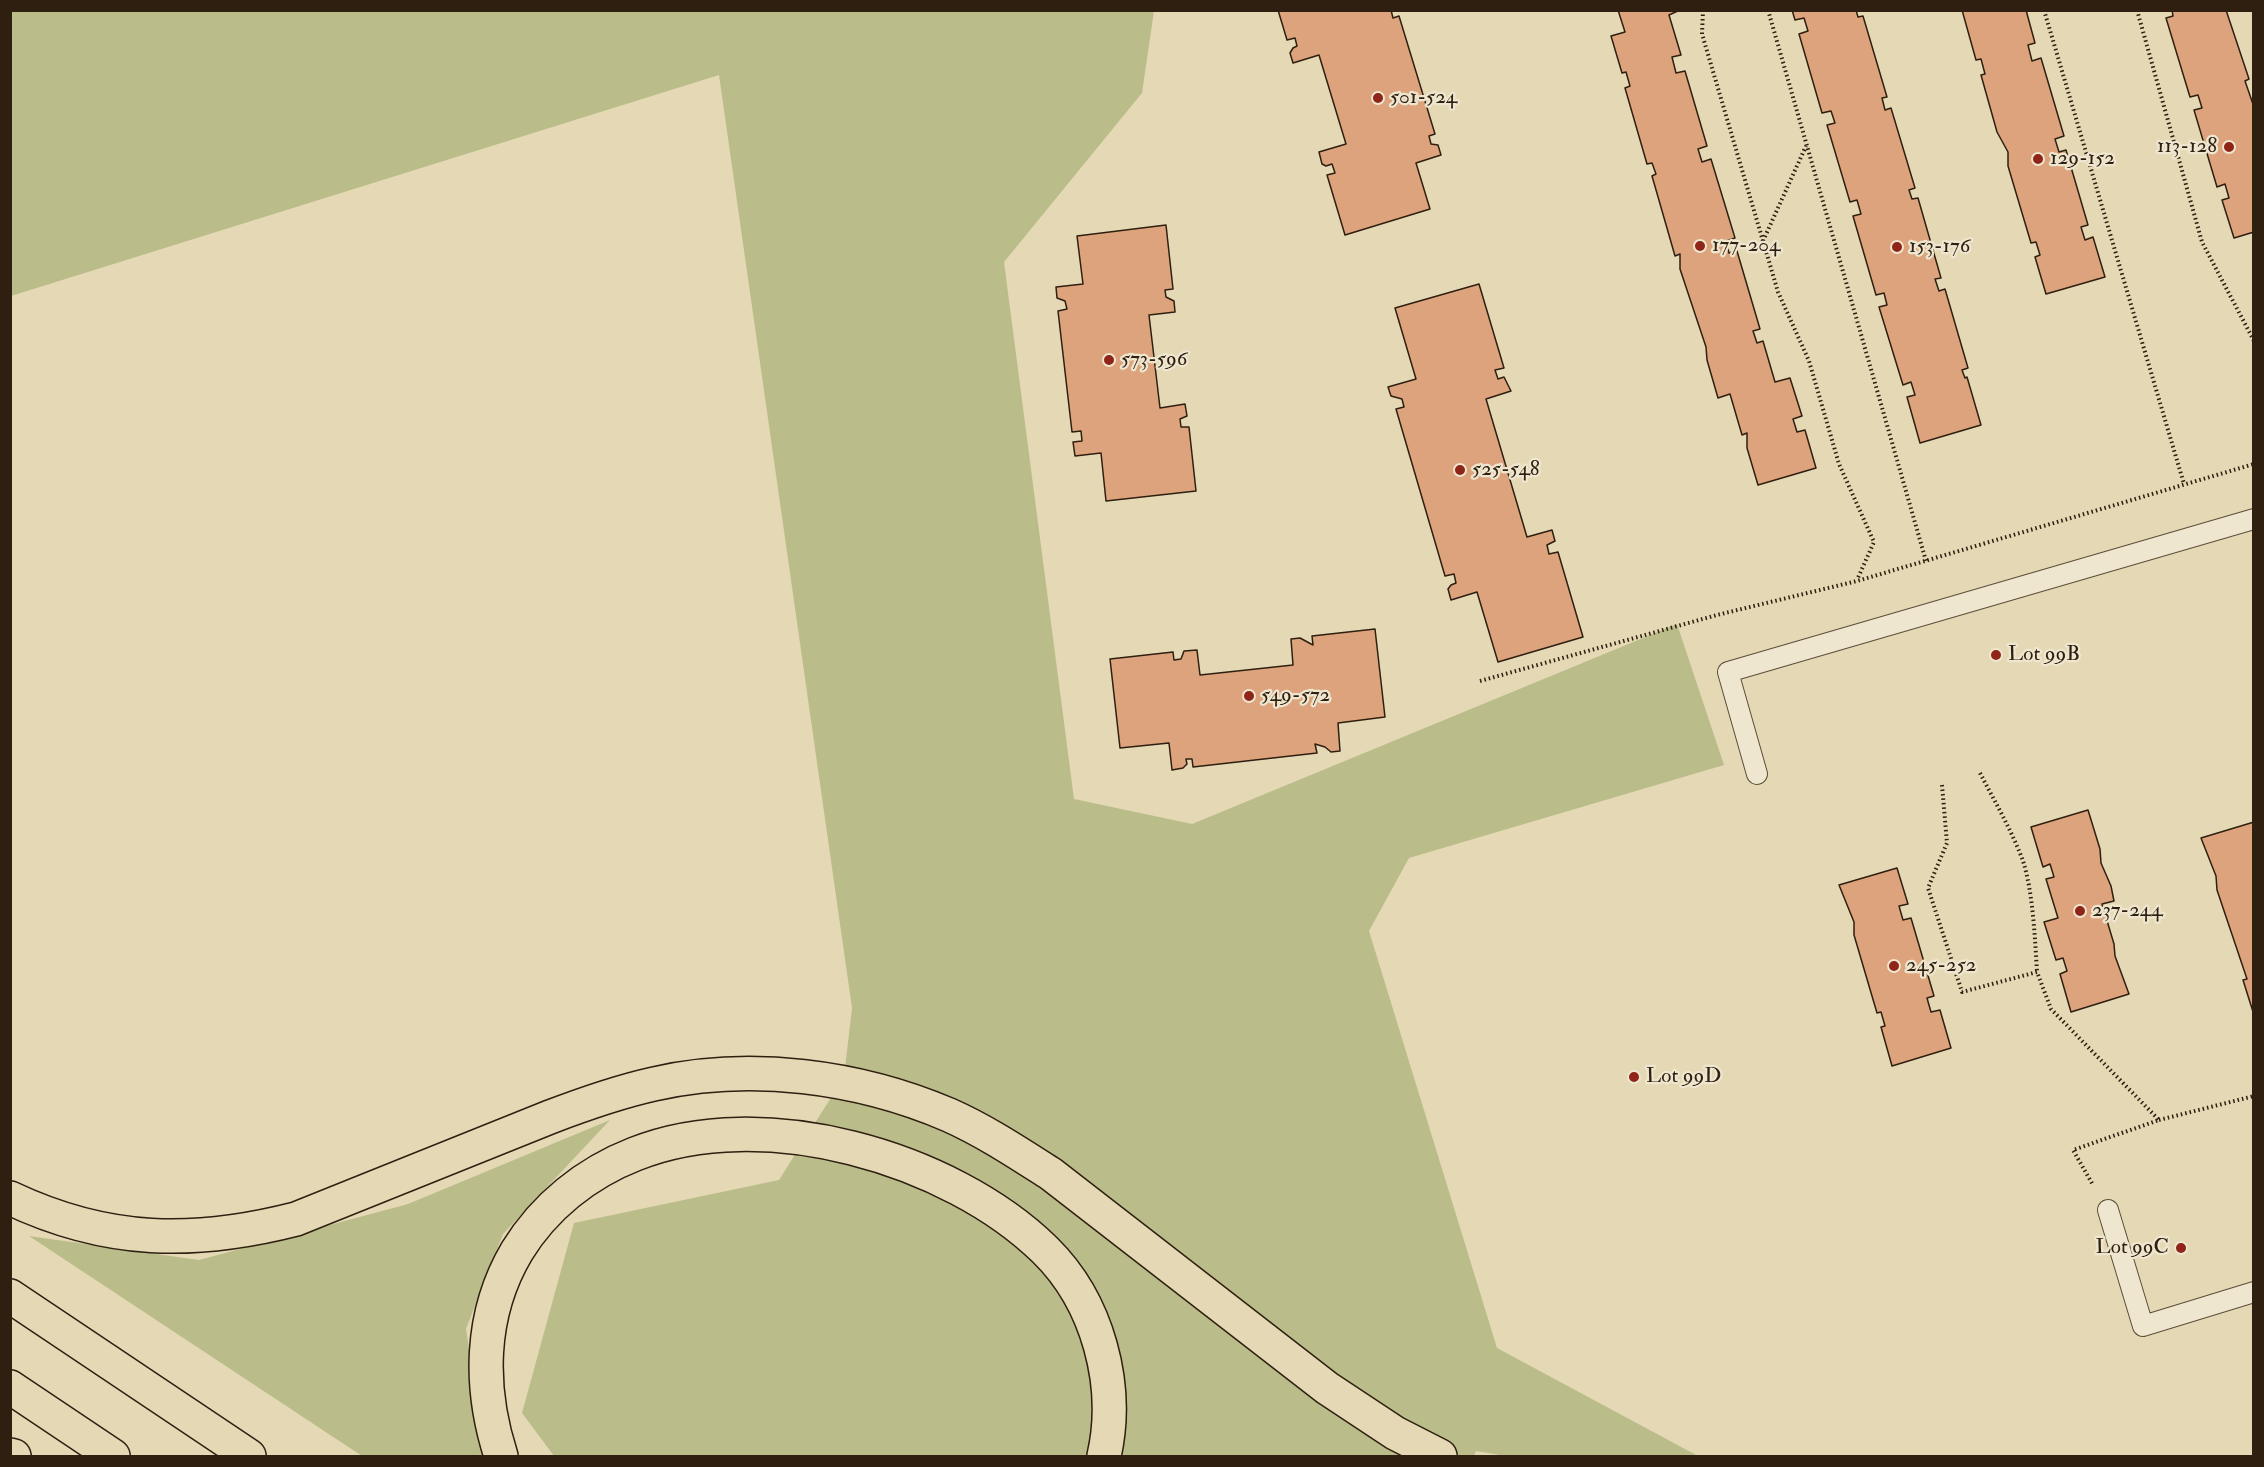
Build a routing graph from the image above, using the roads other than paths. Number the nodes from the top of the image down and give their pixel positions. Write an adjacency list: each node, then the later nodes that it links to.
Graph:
1 (2253, 519): 2 (lane)
2 (1758, 774)
3 (10, 1198): 12 (highway)
4 (2108, 1210): 5 (lane)
5 (2253, 1292)
6 (10, 1296): 9 (highway)
7 (10, 1387): 8 (highway)
8 (112, 1456)
9 (249, 1456)
10 (501, 1456): 11 (highway)
11 (1104, 1456)
12 (1440, 1456)

